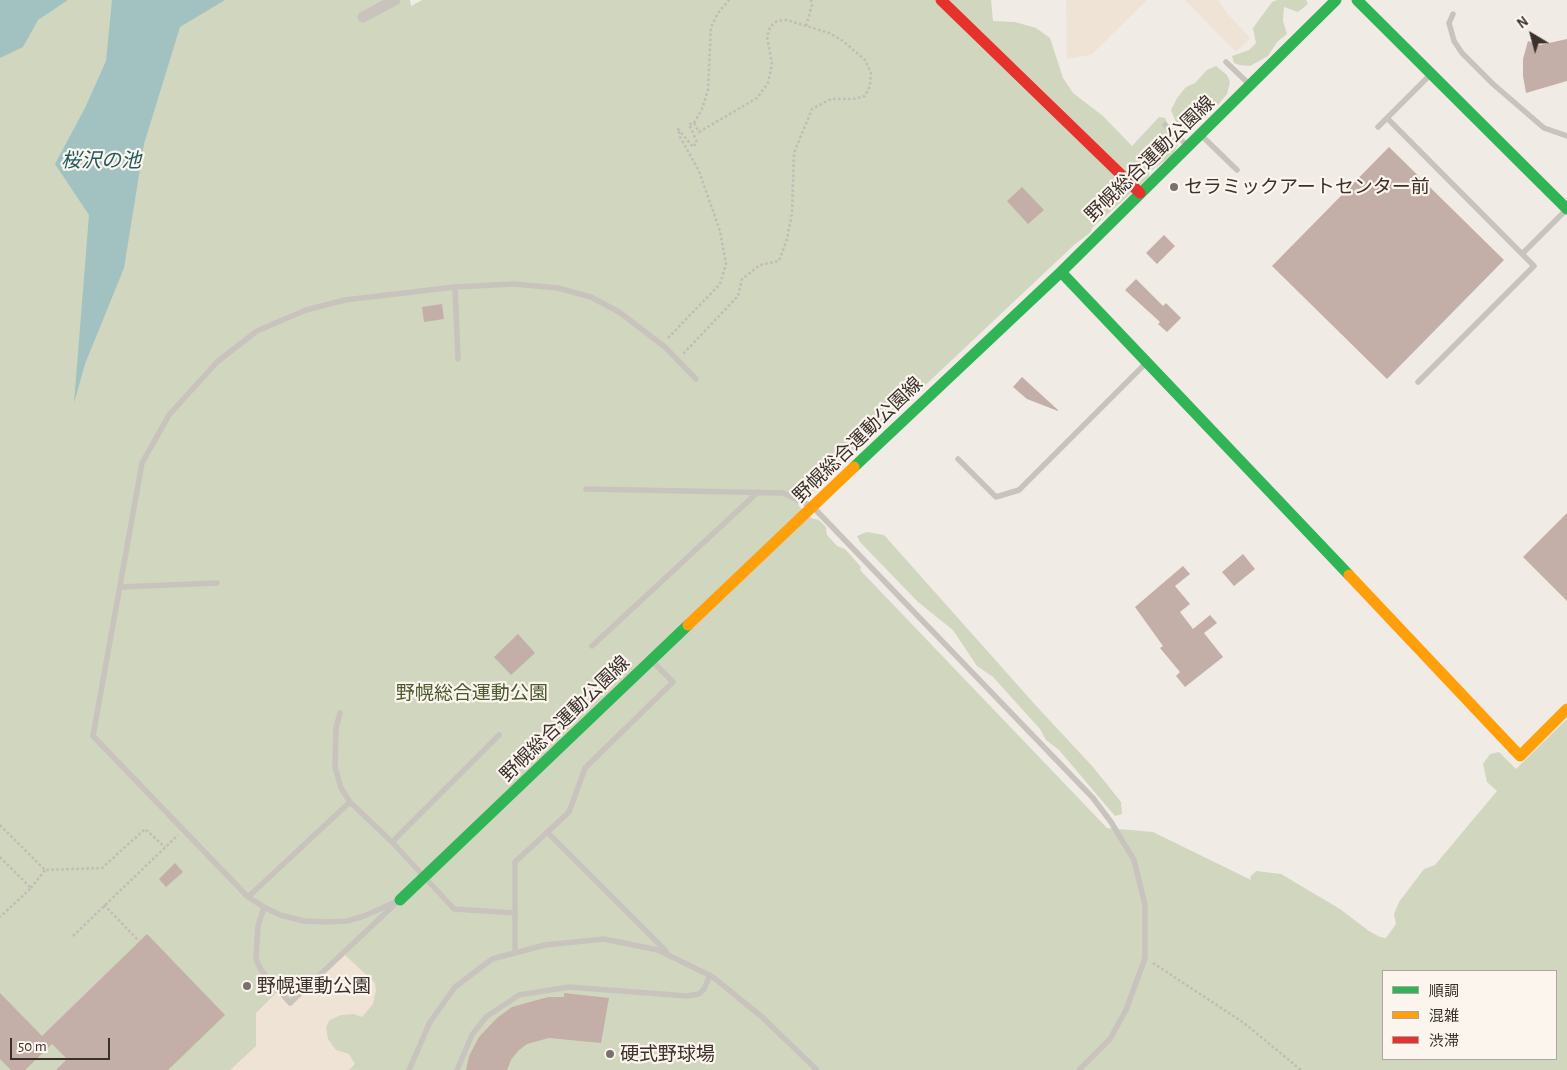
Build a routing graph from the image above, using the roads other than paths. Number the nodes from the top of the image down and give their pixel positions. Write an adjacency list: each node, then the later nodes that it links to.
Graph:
1 (395, 0): 6 (street)
2 (941, 0): 17 (street)
3 (1336, 0): 9 (street, 野幌総合運動公園線)
4 (1357, 0): 8 (street)
5 (1453, 14): 14 (lane)
6 (363, 17)
7 (1226, 62): 9 (lane)
8 (1432, 74): 10 (lane); 18 (street)
9 (1251, 85): 13 (street, 野幌総合運動公園線)
10 (1387, 118): 12 (lane); 19 (lane)
11 (1165, 124): 15 (lane)
12 (1378, 127)
13 (1201, 135): 15 (street, 野幌総合運動公園線); 16 (lane)
14 (1567, 136)
15 (1188, 147): 17 (street, 野幌総合運動公園線)
16 (1237, 170)
17 (1140, 194): 20 (street, 野幌総合運動公園線)
18 (1567, 209): 19 (lane)
19 (1522, 254): 25 (lane)
20 (1061, 272): 23 (street); 29 (street, 野幌総合運動公園線)
21 (455, 287): 22 (lane); 24 (lane); 31 (lane)
22 (458, 359)
23 (1146, 362): 26 (lane); 34 (street)
24 (696, 379)
25 (1418, 382)
26 (958, 459)
27 (586, 489): 28 (lane)
28 (758, 492): 29 (lane); 32 (lane)
29 (813, 507): 33 (street, 野幌総合運動公園線); 51 (lane)
30 (216, 583): 31 (lane)
31 (120, 587): 41 (lane)
32 (592, 646)
33 (651, 661): 38 (lane); 40 (street, 野幌総合運動公園線)
34 (1567, 709)
35 (340, 713): 37 (lane)
36 (499, 735): 39 (lane)
37 (350, 802): 39 (lane); 41 (lane)
38 (547, 832): 44 (lane); 46 (lane)
39 (392, 842): 40 (lane)
40 (425, 877): 42 (street, 野幌総合運動公園線); 44 (lane)
41 (248, 898): 43 (lane)
42 (400, 900): 43 (lane); 43 (lane)
43 (264, 907)
44 (515, 913): 45 (lane)
45 (515, 953): 46 (lane); 48 (lane)
46 (670, 956): 47 (lane)
47 (710, 976): 49 (lane); 50 (lane)
48 (409, 1070)
49 (457, 1070)
50 (817, 1070)
51 (1079, 1070)

